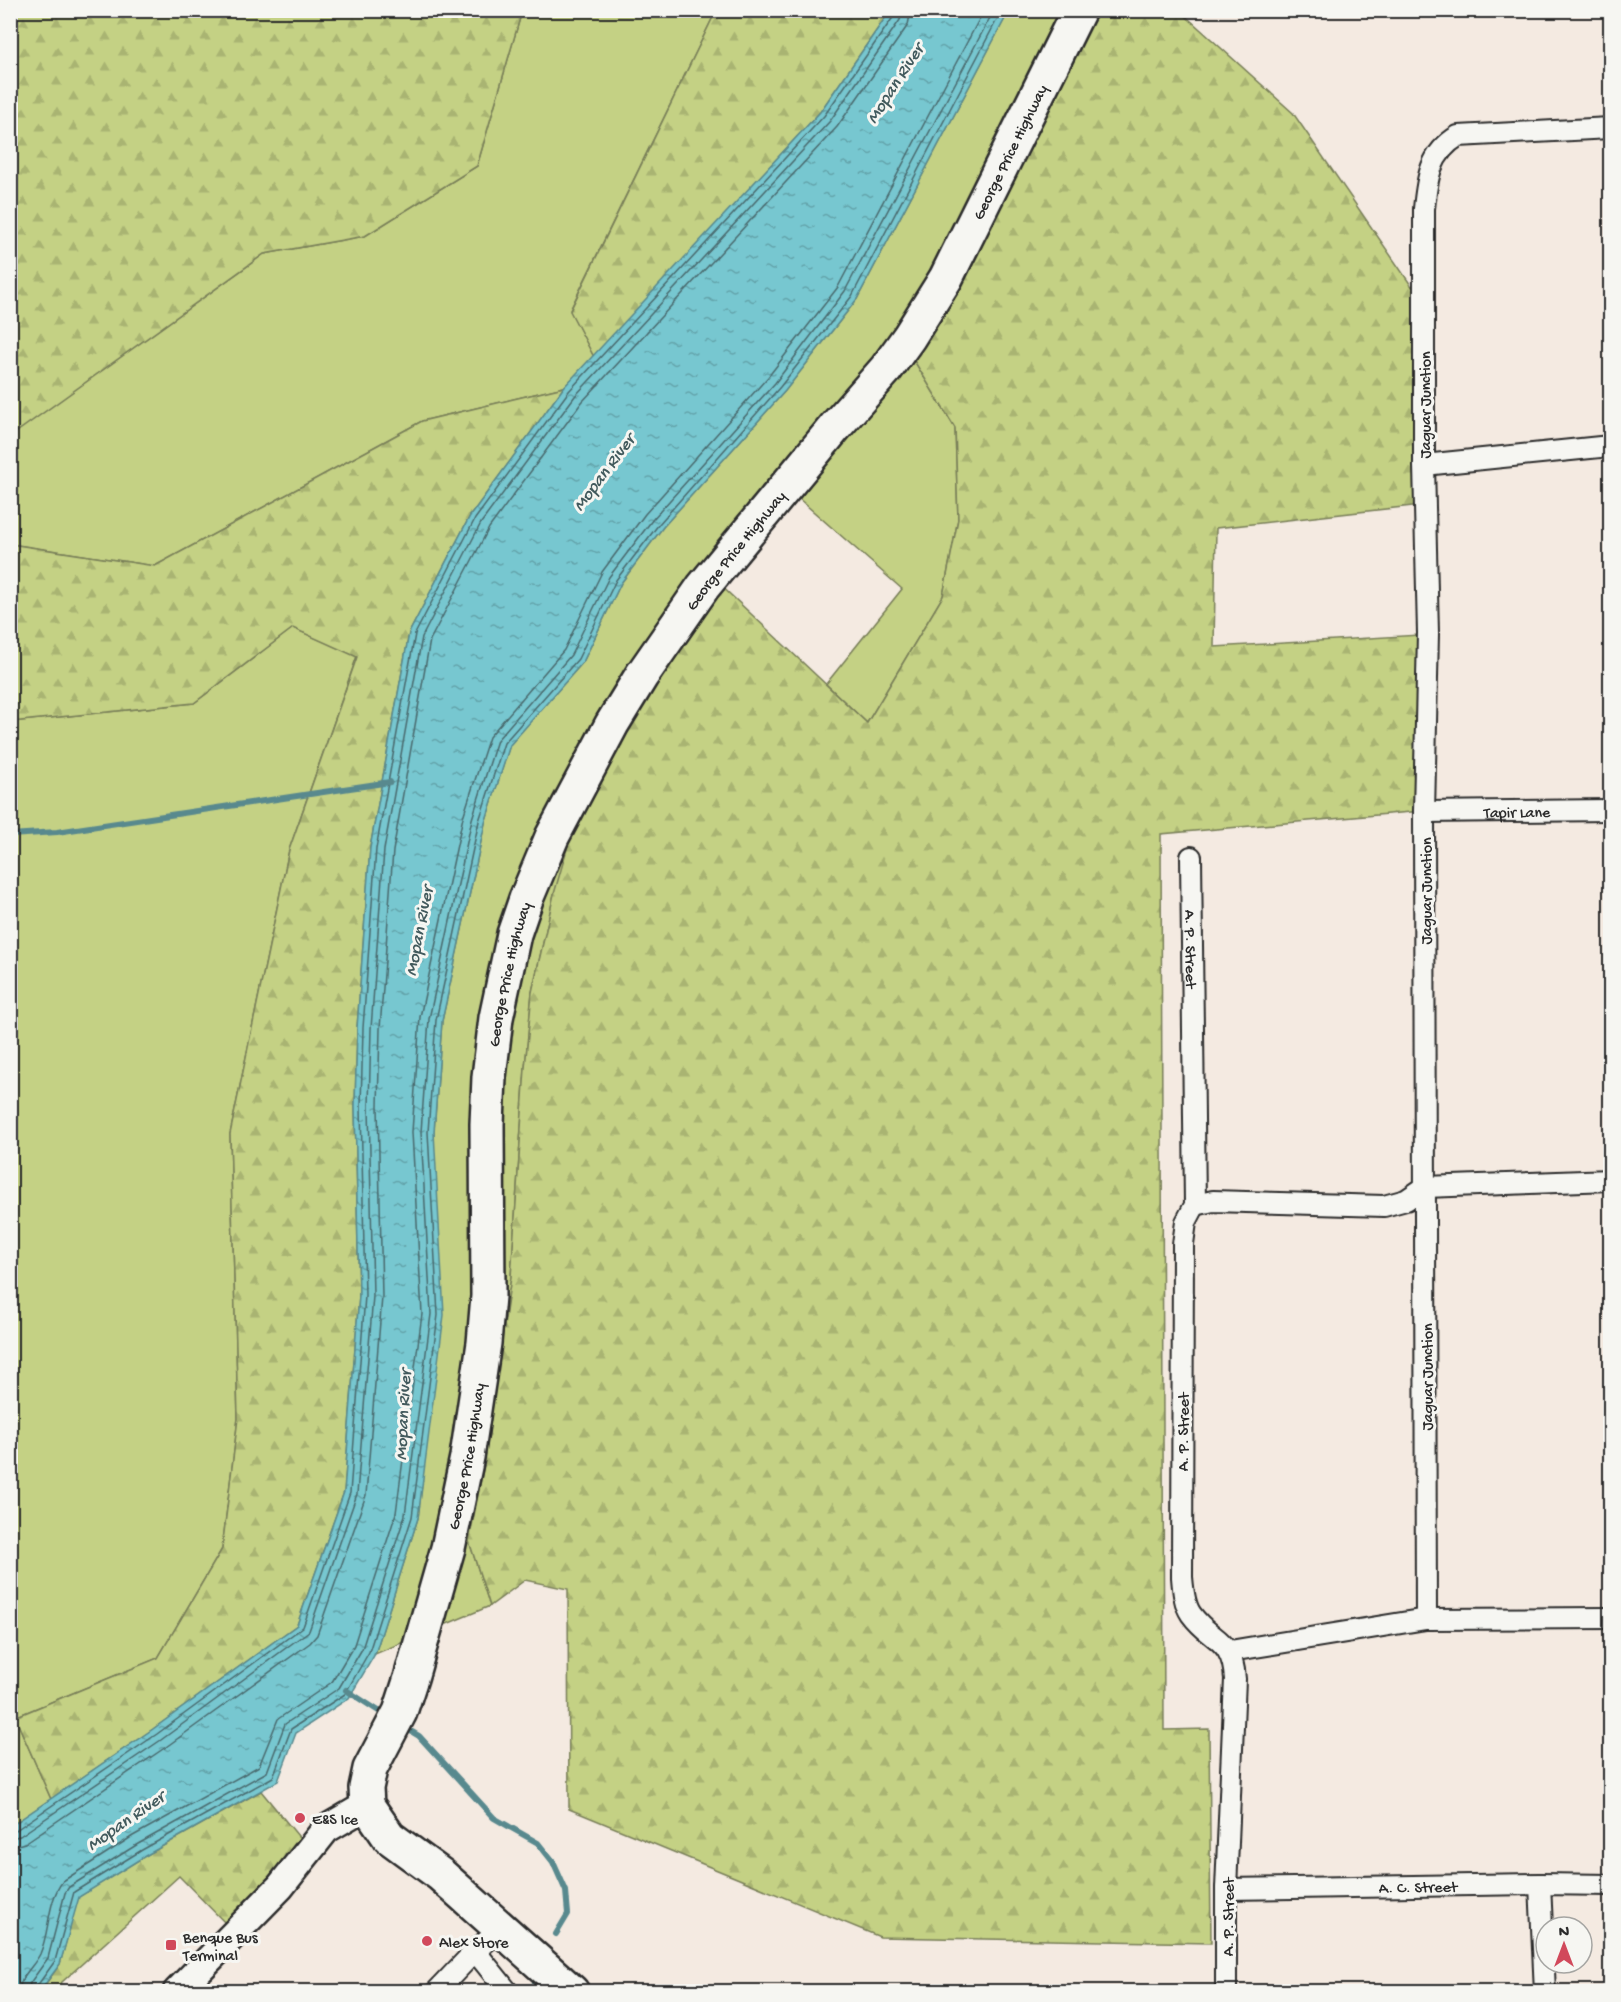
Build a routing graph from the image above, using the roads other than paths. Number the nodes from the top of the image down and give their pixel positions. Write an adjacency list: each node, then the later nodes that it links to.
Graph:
1 (1079, 10): 14 (highway, George Price Highway)
2 (1611, 128): 4 (street, Jaguar Junction)
3 (1611, 446): 4 (street)
4 (1424, 465): 6 (street, Jaguar Junction)
5 (1611, 810): 6 (street, Tapir Lane)
6 (1424, 812): 9 (street, Jaguar Junction)
7 (1191, 857): 10 (street, A. P. Street)
8 (1611, 1179): 9 (street)
9 (1425, 1188): 10 (street); 12 (street, Jaguar Junction)
10 (1195, 1205): 13 (street, A. P. Street)
11 (1611, 1618): 12 (street)
12 (1426, 1619): 13 (street)
13 (1230, 1651): 17 (street, A. P. Street)
14 (367, 1804): 18 (highway); 20 (street)
15 (1540, 1884): 16 (street, A. C. Street); 17 (street, A. C. Street); 25 (street)
16 (1611, 1885)
17 (1226, 1888): 24 (street, A. P. Street)
18 (502, 1928): 19 (street); 23 (highway)
19 (475, 1951): 21 (street); 22 (street)
20 (177, 1992)
21 (436, 1992)
22 (508, 1992)
23 (572, 1992)
24 (1226, 1992)
25 (1545, 1992)

